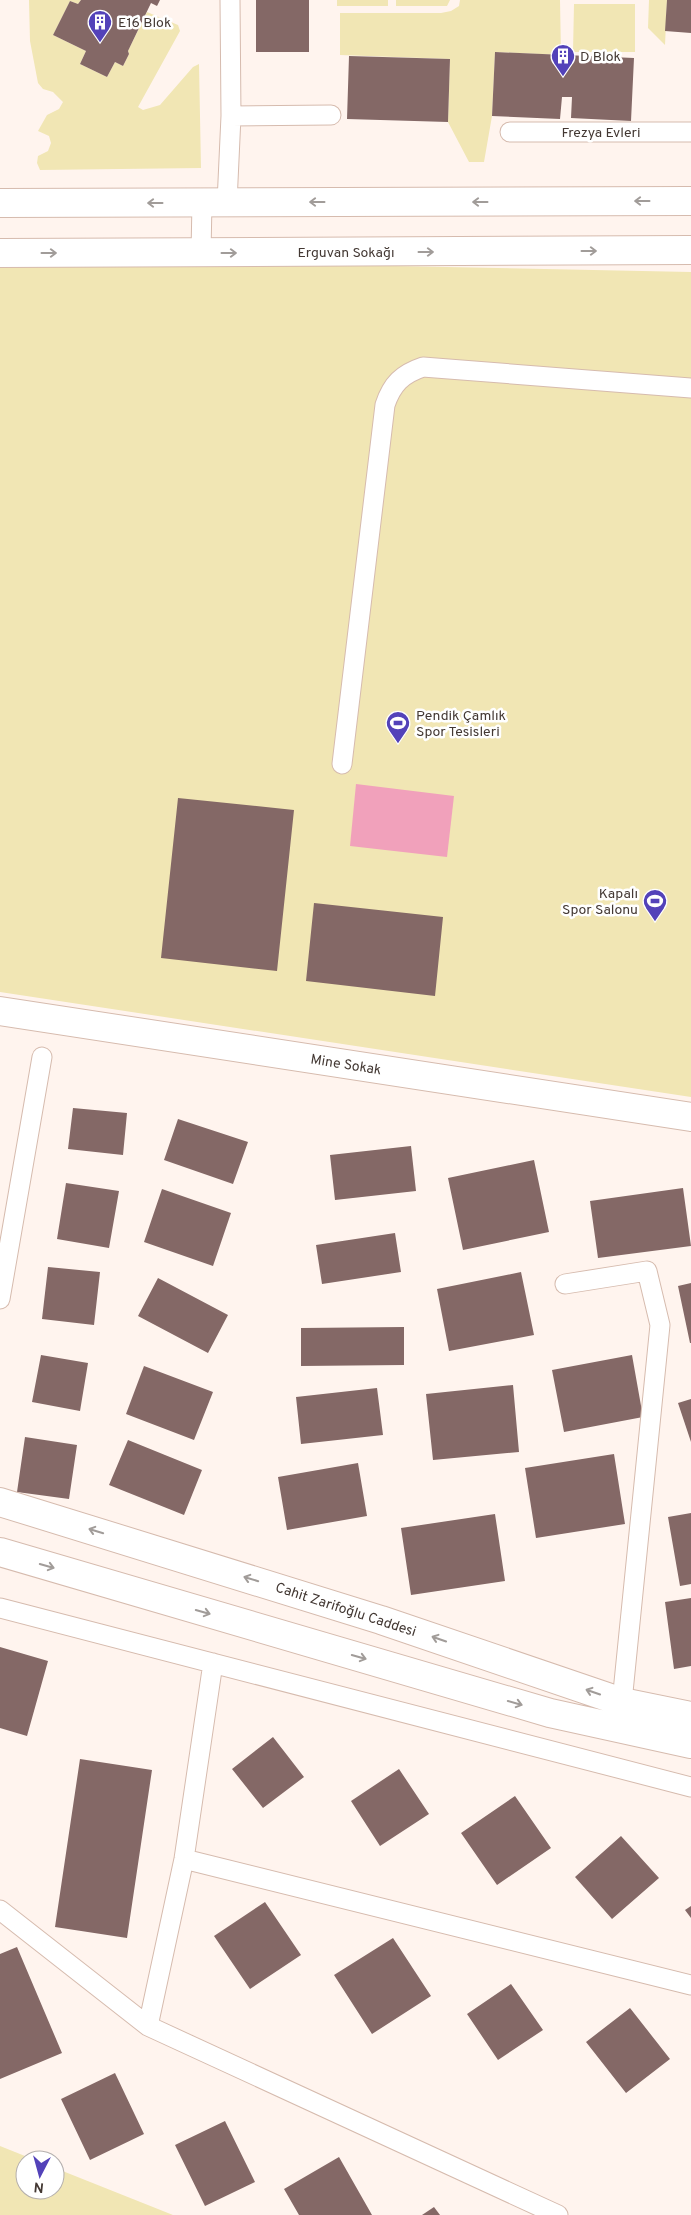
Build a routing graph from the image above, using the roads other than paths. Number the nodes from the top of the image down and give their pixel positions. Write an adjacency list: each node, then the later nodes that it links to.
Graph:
1 (230, 0): 3 (lane)
2 (331, 114): 3 (lane)
3 (231, 116): 8 (lane)
4 (510, 132): 5 (lane, Frezya Evleri)
5 (691, 132)
6 (691, 201): 8 (street, one-way to 8)
7 (0, 203): 8 (street, one-way to 7)
8 (215, 203): 11 (lane)
9 (691, 250): 11 (street, Erguvan Sokağı, one-way to 9)
10 (0, 253): 11 (street, Erguvan Sokağı, one-way to 11)
11 (201, 253)
12 (691, 388): 13 (lane)
13 (342, 764)
14 (0, 1011): 16 (street, Mine Sokak)
15 (42, 1057): 18 (lane)
16 (691, 1117)
17 (565, 1284): 23 (lane)
18 (0, 1299)
19 (0, 1502): 23 (street, Cahit Zarifoğlu Caddesi, one-way to 19)
20 (0, 1552): 25 (street, one-way to 25)
21 (0, 1608): 22 (lane)
22 (213, 1663): 26 (lane); 27 (lane)
23 (622, 1702): 24 (street, Cahit Zarifoğlu Caddesi)
24 (691, 1716)
25 (691, 1744)
26 (691, 1787)
27 (184, 1859): 29 (lane); 30 (lane)
28 (0, 1910): 30 (lane)
29 (691, 1985)
30 (148, 2026): 31 (lane)
31 (558, 2215)

